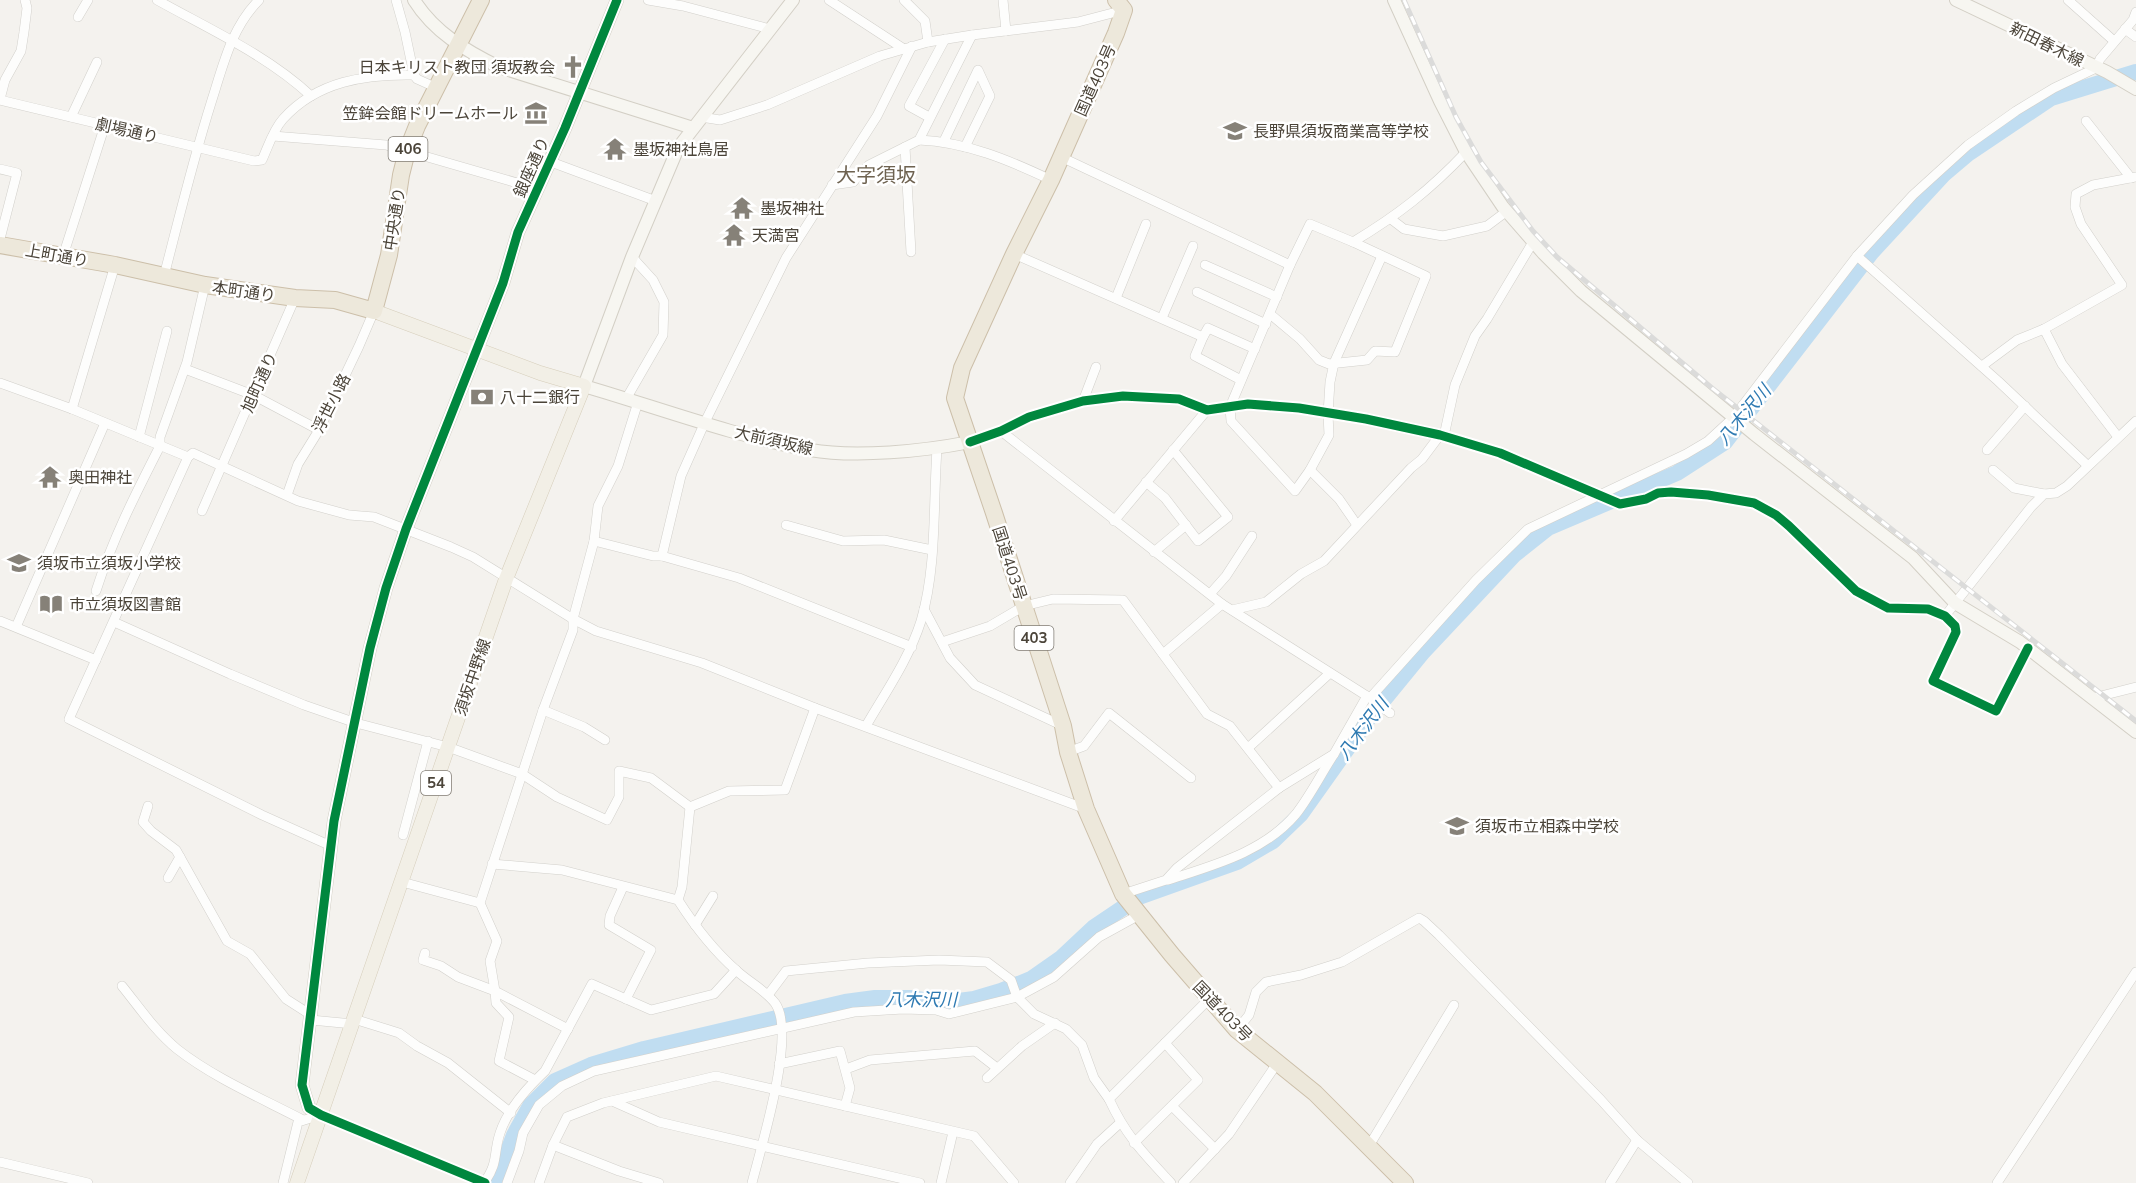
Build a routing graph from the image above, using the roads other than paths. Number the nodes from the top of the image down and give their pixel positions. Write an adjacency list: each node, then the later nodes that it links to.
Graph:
1 (25, 0): 38 (street)
2 (88, 0): 19 (street)
3 (157, 0): 26 (street)
4 (259, 0): 26 (street)
5 (396, 0): 33 (street)
6 (414, 0): 29 (street)
7 (481, 0): 29 (highway, 中央通り / 406)
8 (618, 0): 36 (street, 銀座通り)
9 (648, 0): 20 (street)
10 (793, 0): 20 (street)
11 (829, 0): 30 (street)
12 (904, 0): 28 (street)
13 (1003, 0): 22 (street)
14 (1394, 0): 52 (street)
15 (1956, 0): 32 (street, 新田春木線)
16 (2068, 0): 27 (street)
17 (1123, 3): 22 (street); 53 (highway, 国道403号 / 403)
18 (2136, 12): 21 (street)
19 (78, 17)
20 (770, 29): 40 (street)
21 (2125, 29): 24 (street); 27 (street)
22 (1006, 32): 23 (street)
23 (972, 35): 25 (street); 41 (street)
24 (2136, 37)
25 (945, 39): 28 (street); 41 (street)
26 (231, 41): 37 (street); 48 (street)
27 (2114, 41): 32 (street)
28 (928, 42): 30 (street)
29 (460, 44): 35 (highway, 中央通り / 406); 36 (street)
30 (908, 47): 40 (street); 58 (street)
31 (97, 62): 39 (street)
32 (2102, 70): 34 (street, 新田春木線); 74 (street)
33 (414, 75): 35 (street); 37 (street)
34 (2131, 86)
35 (437, 88): 51 (highway, 中央通り / 406)
36 (579, 91): 44 (street); 54 (street, 銀座通り)
37 (311, 96): 45 (street)
38 (0, 99): 39 (street, 劇場通り)
39 (71, 117): 43 (street, 劇場通り)
40 (701, 117): 44 (street)
41 (929, 117): 46 (street)
42 (2086, 121): 56 (street)
43 (105, 125): 48 (street, 劇場通り); 71 (street)
44 (693, 128): 60 (street)
45 (273, 136): 48 (street, 劇場通り); 51 (street)
46 (919, 140): 47 (street); 49 (street)
47 (944, 141): 50 (street); 50 (street)
48 (197, 147): 78 (street)
49 (905, 147): 58 (street); 69 (street)
50 (965, 147): 57 (street)
51 (407, 151): 59 (street); 84 (highway, 中央通り / 406)
52 (1466, 152): 61 (street); 62 (street)
53 (1062, 157): 57 (highway, 国道403号 / 403); 77 (street)
54 (551, 162): 59 (street, 銀座通り); 60 (street)
55 (0, 169): 64 (street)
56 (2134, 177): 88 (street)
57 (1051, 180): 70 (highway, 国道403号 / 403)
58 (832, 185): 110 (street)
59 (538, 189): 91 (street, 銀座通り)
60 (656, 201): 73 (street)
61 (1507, 211): 62 (street); 66 (street)
62 (1391, 219): 65 (street)
63 (1146, 224): 83 (street)
64 (0, 239)
65 (1353, 242): 72 (street); 77 (street)
66 (1533, 242): 108 (street); 114 (street)
67 (0, 245): 71 (highway, 上町通り)
68 (1193, 246): 86 (street)
69 (911, 252)
70 (1014, 254): 83 (street); 117 (highway, 国道403号 / 403)
71 (63, 256): 75 (highway, 上町通り)
72 (1382, 256): 93 (street); 93 (street)
73 (632, 257): 99 (street); 101 (street)
74 (1858, 257): 94 (street); 108 (street)
75 (115, 265): 78 (highway, 本町通り); 105 (street)
76 (1205, 265): 81 (street)
77 (1290, 265): 81 (street)
78 (164, 276): 79 (highway, 本町通り)
79 (205, 285): 82 (highway, 本町通り); 96 (street)
80 (1197, 292): 87 (street)
81 (1277, 297): 85 (street)
82 (295, 298): 84 (highway, 本町通り); 100 (street, 旭町通り)
83 (1116, 298): 86 (street)
84 (374, 311): 91 (main road); 112 (street, 浮世小路)
85 (1270, 314): 87 (street); 93 (street)
86 (1162, 318): 90 (street)
87 (1266, 324): 92 (street)
88 (2044, 329): 94 (street); 116 (street)
89 (167, 331): 115 (street)
90 (1203, 337): 92 (street); 97 (street)
91 (476, 349): 99 (main road); 136 (street, 銀座通り)
92 (1255, 349): 97 (street)
93 (1334, 363): 107 (street)
94 (1982, 366): 103 (street)
95 (1096, 367): 102 (street)
96 (185, 369): 100 (street); 118 (street)
97 (1241, 380): 104 (street)
98 (0, 383): 105 (street)
99 (584, 386): 101 (street, 大前須坂線); 142 (main road, 須坂中野線 / 54)
100 (253, 395): 112 (street); 123 (street, 旭町通り)
101 (632, 400): 110 (street, 大前須坂線); 138 (street)
102 (1083, 400): 106 (street); 113 (street)
103 (2025, 406): 121 (street); 124 (street)
104 (1230, 407): 106 (street); 107 (street); 125 (street)
105 (72, 409): 111 (street)
106 (1207, 410): 120 (street)
107 (1328, 414): 114 (street); 125 (street)
108 (1734, 418): 130 (street); 145 (street)
109 (2136, 421): 116 (street)
110 (705, 422): 119 (street, 大前須坂線); 141 (street)
111 (105, 423): 115 (street); 154 (street)
112 (319, 430): 129 (street, 浮世小路)
113 (1001, 431): 117 (street); 132 (street)
114 (1442, 436): 130 (street); 135 (street)
115 (139, 437): 118 (street)
116 (2118, 437): 124 (street)
117 (970, 442): 119 (street, 大前須坂線); 147 (highway, 国道403号 / 403)
118 (160, 446): 122 (street); 143 (street)
119 (937, 449): 139 (street)
120 (1173, 450): 127 (street); 134 (street)
121 (1987, 450)
122 (188, 457): 123 (street); 152 (street)
123 (222, 465): 129 (street); 131 (street, 旭町通り)
124 (2087, 465): 128 (street)
125 (1310, 470): 135 (street)
126 (1993, 470): 128 (street)
127 (1146, 482): 132 (street); 134 (street)
128 (2044, 494): 145 (street)
129 (287, 495): 136 (street)
130 (1601, 495): 150 (street); 162 (street)
131 (202, 511)
132 (1114, 521): 140 (street)
133 (786, 525): 139 (street)
134 (1186, 525): 140 (street)
135 (1357, 525): 149 (street)
136 (406, 528): 142 (street); 167 (street, 銀座通り)
137 (1252, 536): 144 (street)
138 (594, 541): 141 (street); 151 (street)
139 (932, 550): 148 (street)
140 (1154, 552): 144 (street)
141 (662, 556): 156 (street)
142 (506, 579): 151 (street); 173 (main road, 須坂中野線 / 54)
143 (96, 591)
144 (1210, 594): 146 (street)
145 (1955, 603): 150 (street); 157 (street)
146 (1221, 604): 149 (street); 158 (street)
147 (1024, 606): 155 (street); 158 (street); 169 (highway, 国道403号 / 403)
148 (924, 609): 155 (street); 156 (street)
149 (1232, 610): 160 (street)
150 (1945, 616): 157 (street)
151 (573, 620): 164 (street); 165 (street)
152 (114, 622): 159 (street); 167 (street)
153 (1, 624): 154 (street)
154 (16, 627): 159 (street)
155 (942, 642): 169 (street)
156 (912, 647): 168 (street)
157 (2028, 648): 163 (street)
158 (1163, 654): 174 (street)
159 (96, 660): 184 (street)
160 (1330, 673): 162 (street); 174 (street)
161 (2136, 687): 163 (street)
162 (1369, 697): 166 (street); 176 (street)
163 (2092, 698): 170 (street)
164 (815, 708): 168 (street); 181 (street)
165 (543, 711): 171 (street); 177 (street)
166 (1390, 712)
167 (356, 723): 172 (street); 184 (street, 銀座通り)
168 (866, 726): 182 (street)
169 (1063, 726): 175 (highway, 国道403号 / 403)
170 (2136, 732)
171 (605, 740)
172 (428, 741): 173 (street); 183 (street)
173 (448, 747): 177 (street); 189 (main road, 須坂中野線 / 54)
174 (1248, 748): 179 (street)
175 (1068, 752): 178 (street); 182 (highway, 国道403号 / 403)
176 (1334, 754): 179 (street); 188 (street)
177 (522, 774): 181 (street); 186 (street)
178 (1191, 778)
179 (1279, 788): 188 (street)
180 (148, 806): 185 (street)
181 (690, 807): 193 (street)
182 (1086, 809): 191 (highway, 国道403号 / 403)
183 (403, 835)
184 (331, 846): 207 (street, 銀座通り)
185 (180, 857): 187 (street); 207 (street)
186 (492, 864): 190 (street); 194 (street)
187 (168, 878)
188 (1166, 880): 191 (street)
189 (402, 882): 194 (street); 208 (main road, 須坂中野線 / 54)
190 (624, 887): 193 (street); 204 (street)
191 (1123, 894): 195 (highway, 国道403号 / 403)
192 (713, 896): 196 (street)
193 (678, 900): 196 (street)
194 (480, 903): 201 (street)
195 (1139, 915): 203 (street); 205 (highway, 国道403号 / 403)
196 (695, 925): 198 (street)
197 (425, 953): 201 (street)
198 (736, 970): 202 (street); 204 (street)
199 (2136, 972): 257 (street)
200 (122, 986): 227 (street)
201 (495, 991): 211 (street); 219 (street)
202 (768, 995): 203 (street); 210 (street)
203 (1017, 997): 209 (street); 210 (street)
204 (626, 999): 211 (street)
205 (1209, 999): 212 (highway, 国道403号 / 403); 213 (street)
206 (1454, 1005): 233 (street)
207 (311, 1018): 208 (street); 226 (street, 銀座通り)
208 (353, 1022): 225 (street); 226 (main road, 須坂中野線 / 54)
209 (1055, 1023): 216 (street); 221 (street)
210 (783, 1028): 215 (street); 244 (street)
211 (568, 1029): 219 (street)
212 (1237, 1030): 214 (highway, 国道403号 / 403); 230 (street)
213 (1165, 1043): 221 (street); 224 (street)
214 (1278, 1062): 233 (highway, 国道403号 / 403); 235 (street)
215 (779, 1064): 217 (street); 220 (street)
216 (997, 1068): 217 (street); 218 (street)
217 (846, 1070): 223 (street)
218 (987, 1078)
219 (535, 1080): 225 (street)
220 (774, 1089): 222 (street); 223 (street); 234 (street)
221 (1109, 1099): 228 (street)
222 (612, 1101): 232 (street); 234 (street)
223 (845, 1106): 229 (street)
224 (1172, 1106): 231 (street); 235 (street)
225 (511, 1113): 243 (street)
226 (321, 1115): 227 (street); 238 (main road, 須坂中野線 / 54); 243 (street)
227 (303, 1120): 236 (street)
228 (1120, 1124): 231 (street); 251 (street)
229 (953, 1132): 249 (street); 250 (street)
230 (1637, 1140): 255 (street); 256 (street)
231 (1134, 1143): 252 (street)
232 (553, 1145): 245 (street); 246 (street)
233 (1369, 1146): 254 (highway, 国道403号 / 403)
234 (760, 1147): 247 (street); 248 (street)
235 (1215, 1149): 253 (street)
236 (290, 1156): 238 (street); 241 (street)
237 (0, 1162): 239 (street)
238 (304, 1162): 242 (main road, 須坂中野線 / 54)
239 (52, 1179): 240 (street)
240 (88, 1183)
241 (283, 1183)
242 (297, 1183)
243 (485, 1183)
244 (507, 1183)
245 (539, 1183)
246 (659, 1183)
247 (752, 1183)
248 (920, 1183)
249 (941, 1183)
250 (1014, 1183)
251 (1070, 1183)
252 (1171, 1183)
253 (1183, 1183)
254 (1405, 1183)
255 (1610, 1183)
256 (1688, 1183)
257 (1998, 1183)

